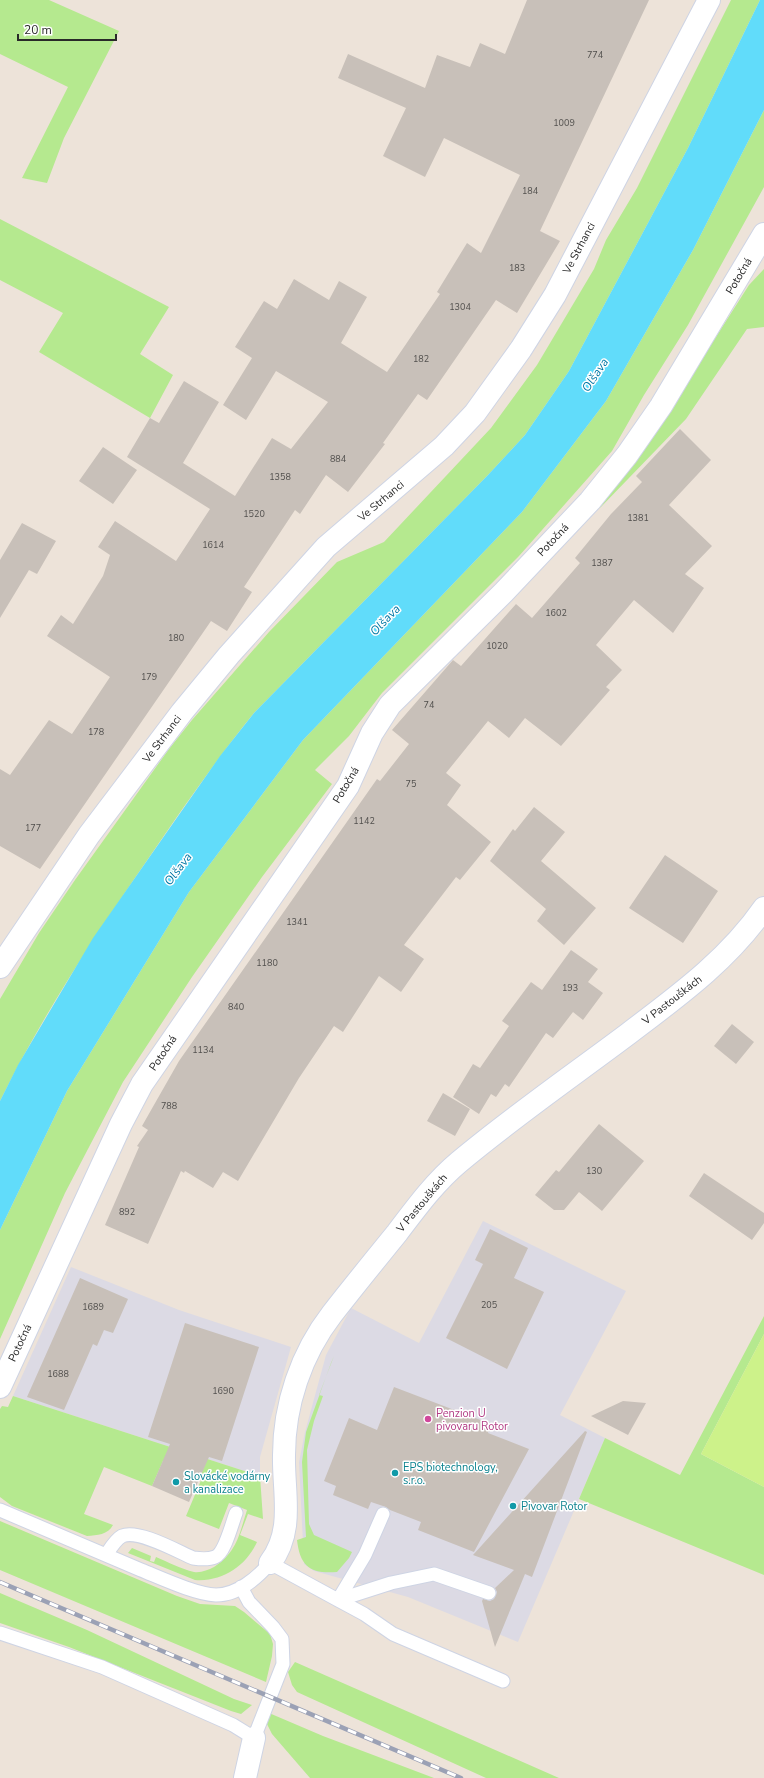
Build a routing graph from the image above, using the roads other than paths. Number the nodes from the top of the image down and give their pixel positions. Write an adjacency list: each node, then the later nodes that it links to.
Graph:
1 (709, 0): 4 (street, Ve Strhanci)
2 (764, 234): 5 (street, Potočná)
3 (764, 908): 10 (street, V Pastouškách)
4 (0, 967)
5 (0, 1387)
6 (0, 1510): 9 (lane)
7 (236, 1513): 9 (lane)
8 (383, 1514): 13 (lane)
9 (106, 1555): 11 (lane)
10 (270, 1563): 11 (lane); 13 (lane)
11 (241, 1587): 16 (lane)
12 (489, 1593): 13 (lane)
13 (338, 1600): 15 (lane)
14 (0, 1633): 16 (lane)
15 (503, 1681)
16 (254, 1738): 17 (street)
17 (245, 1778)

